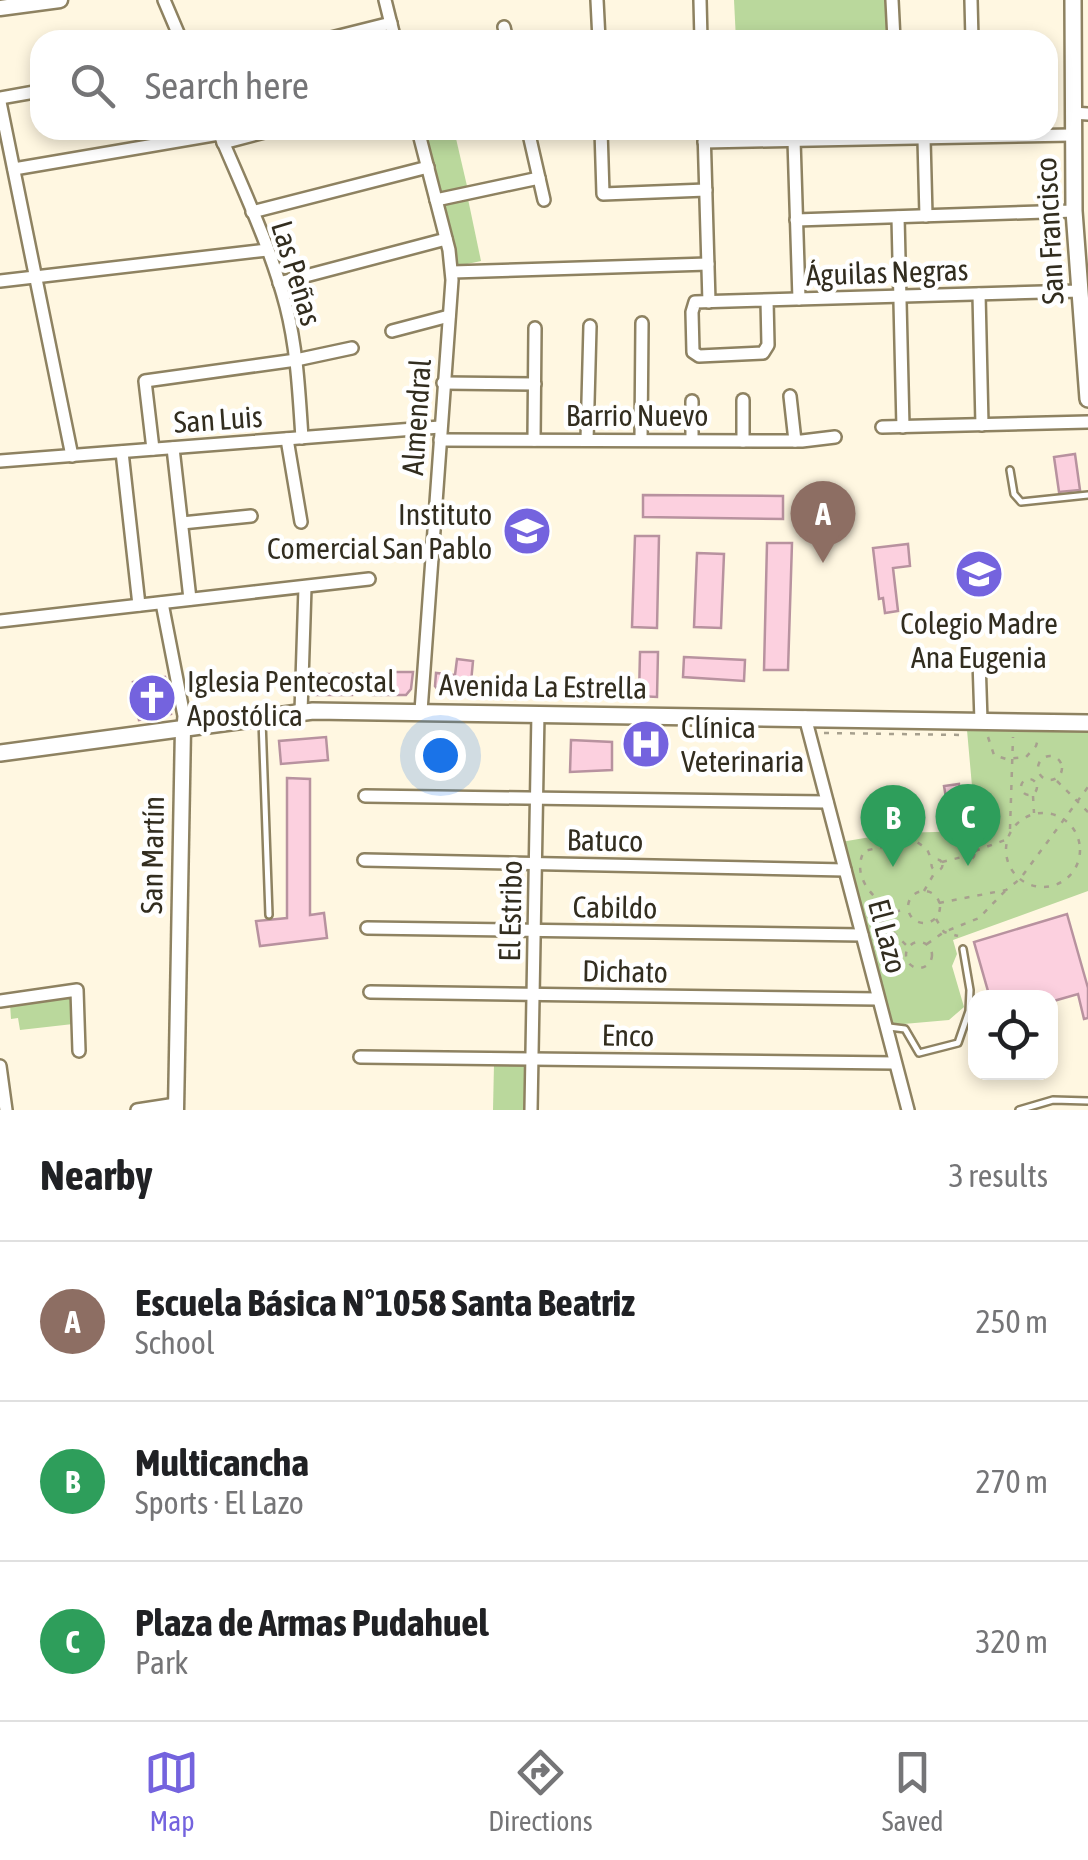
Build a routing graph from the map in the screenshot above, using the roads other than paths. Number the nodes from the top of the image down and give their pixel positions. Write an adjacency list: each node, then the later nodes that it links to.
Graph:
1 (60, 0): 9 (street)
2 (164, 0): 11 (street)
3 (385, 0): 10 (street)
4 (598, 0): 14 (street)
5 (700, 0): 15 (street)
6 (892, 0): 16 (street)
7 (970, 0): 17 (street)
8 (1072, 0): 20 (main road, San Francisco)
9 (0, 8)
10 (391, 22): 12 (street); 13 (street)
11 (177, 30)
12 (361, 30)
13 (393, 30)
14 (598, 30)
15 (701, 30)
16 (894, 30)
17 (972, 30)
18 (30, 95): 19 (street)
19 (1, 107): 32 (street)
20 (1080, 114): 22 (main road, San Francisco)
21 (1058, 135): 22 (street)
22 (1072, 135): 38 (main road, San Francisco)
23 (195, 140): 32 (street)
24 (222, 140): 37 (street, Las Peñas)
25 (421, 140): 31 (street, Almendral)
26 (530, 140): 33 (street)
27 (601, 140): 34 (street)
28 (704, 140): 34 (street)
29 (794, 140): 41 (street)
30 (924, 140): 39 (street)
31 (428, 166): 35 (street, Almendral); 37 (street)
32 (14, 169): 46 (street)
33 (539, 178): 35 (street); 36 (street)
34 (706, 190): 44 (street)
35 (436, 200): 42 (street, Almendral)
36 (544, 200)
37 (252, 212): 43 (street, Las Peñas)
38 (1074, 212): 39 (street); 49 (main road, San Francisco)
39 (926, 216): 40 (street)
40 (898, 217): 41 (street); 51 (street)
41 (796, 220): 52 (street)
42 (446, 239): 45 (street, Almendral); 48 (street)
43 (267, 250): 46 (street); 48 (street, Las Peñas)
44 (708, 264): 45 (street); 54 (street)
45 (452, 272): 55 (street, Almendral)
46 (36, 276): 47 (street); 85 (street)
47 (0, 281)
48 (279, 283): 61 (street, Las Peñas)
49 (1080, 291): 50 (street, Águilas Negras); 64 (main road, San Francisco)
50 (978, 294): 51 (street, Águilas Negras); 69 (street)
51 (900, 297): 52 (street, Águilas Negras); 71 (street)
52 (799, 299): 53 (street, Águilas Negras)
53 (767, 300): 54 (street, Águilas Negras); 54 (street, Águilas Negras)
54 (709, 302)
55 (450, 316): 59 (street); 62 (street, Almendral)
56 (642, 323): 78 (street)
57 (590, 326): 77 (street)
58 (535, 328): 63 (street)
59 (392, 330)
60 (352, 348): 61 (street)
61 (296, 360): 74 (street, Las Peñas); 83 (street)
62 (444, 382): 63 (street); 72 (street, Almendral)
63 (535, 384): 76 (street)
64 (1087, 389)
65 (790, 396): 81 (street)
66 (743, 400): 80 (street)
67 (692, 401): 79 (street)
68 (1088, 422): 69 (street)
69 (982, 424): 71 (street)
70 (882, 427): 71 (street)
71 (903, 427)
72 (440, 433): 74 (street, San Luis); 76 (street, Barrio Nuevo); 99 (street, Almendral)
73 (834, 437): 81 (street, Barrio Nuevo)
74 (302, 438): 75 (street, San Luis)
75 (288, 439): 82 (street, San Luis); 90 (street)
76 (534, 440): 77 (street, Barrio Nuevo)
77 (587, 440): 78 (street, Barrio Nuevo)
78 (642, 440): 79 (street, Barrio Nuevo)
79 (692, 440): 80 (street, Barrio Nuevo)
80 (742, 441): 81 (street, Barrio Nuevo)
81 (795, 441)
82 (173, 448): 83 (street, San Luis); 91 (street)
83 (153, 449): 84 (street, San Luis)
84 (122, 452): 85 (street, San Luis); 96 (street)
85 (72, 456): 86 (street, San Luis)
86 (0, 461)
87 (1010, 470): 88 (lane)
88 (1088, 495)
89 (250, 516): 91 (street)
90 (301, 522)
91 (182, 524): 94 (street)
92 (369, 579): 93 (street)
93 (304, 587): 94 (street); 100 (street)
94 (190, 599): 95 (street)
95 (162, 602): 96 (street); 105 (street, San Martín)
96 (139, 605): 97 (street)
97 (0, 621)
98 (979, 660): 106 (street)
99 (421, 711): 100 (main road, Avenida La Estrella); 101 (main road, Avenida La Estrella)
100 (301, 712): 102 (main road, Avenida La Estrella)
101 (538, 714): 103 (main road, Avenida La Estrella); 109 (street, El Estribo)
102 (262, 717): 105 (main road, Avenida La Estrella); 114 (lane)
103 (804, 718): 106 (main road, Avenida La Estrella); 110 (street, El Lazo)
104 (1088, 723): 106 (main road, Avenida La Estrella)
105 (183, 728): 107 (main road, Avenida La Estrella); 130 (street, San Martín)
106 (984, 728)
107 (0, 753)
108 (365, 796): 109 (street)
109 (536, 798): 110 (street); 112 (street, El Estribo)
110 (827, 802): 113 (street, El Lazo)
111 (364, 860): 112 (street, Batuco)
112 (536, 864): 113 (street, Batuco); 116 (street, El Estribo)
113 (845, 870): 117 (street, El Lazo)
114 (269, 915)
115 (368, 928): 116 (street, Cabildo)
116 (534, 930): 117 (street, Cabildo); 120 (street, El Estribo)
117 (863, 938): 121 (street, El Lazo)
118 (963, 948): 123 (lane)
119 (370, 992): 120 (street, Dichato)
120 (533, 994): 121 (street, Dichato); 126 (street, El Estribo)
121 (878, 999): 123 (street, El Lazo)
122 (0, 1001): 124 (street)
123 (886, 1026): 127 (street, El Lazo)
124 (79, 1051)
125 (360, 1057): 126 (street, Enco)
126 (532, 1059): 127 (street, Enco); 133 (street, El Estribo)
127 (896, 1063): 134 (street, El Lazo)
128 (0, 1066): 131 (street)
129 (1088, 1101): 135 (lane)
130 (176, 1107): 132 (street)
131 (6, 1110)
132 (138, 1110)
133 (532, 1110)
134 (908, 1110)
135 (1019, 1110)

